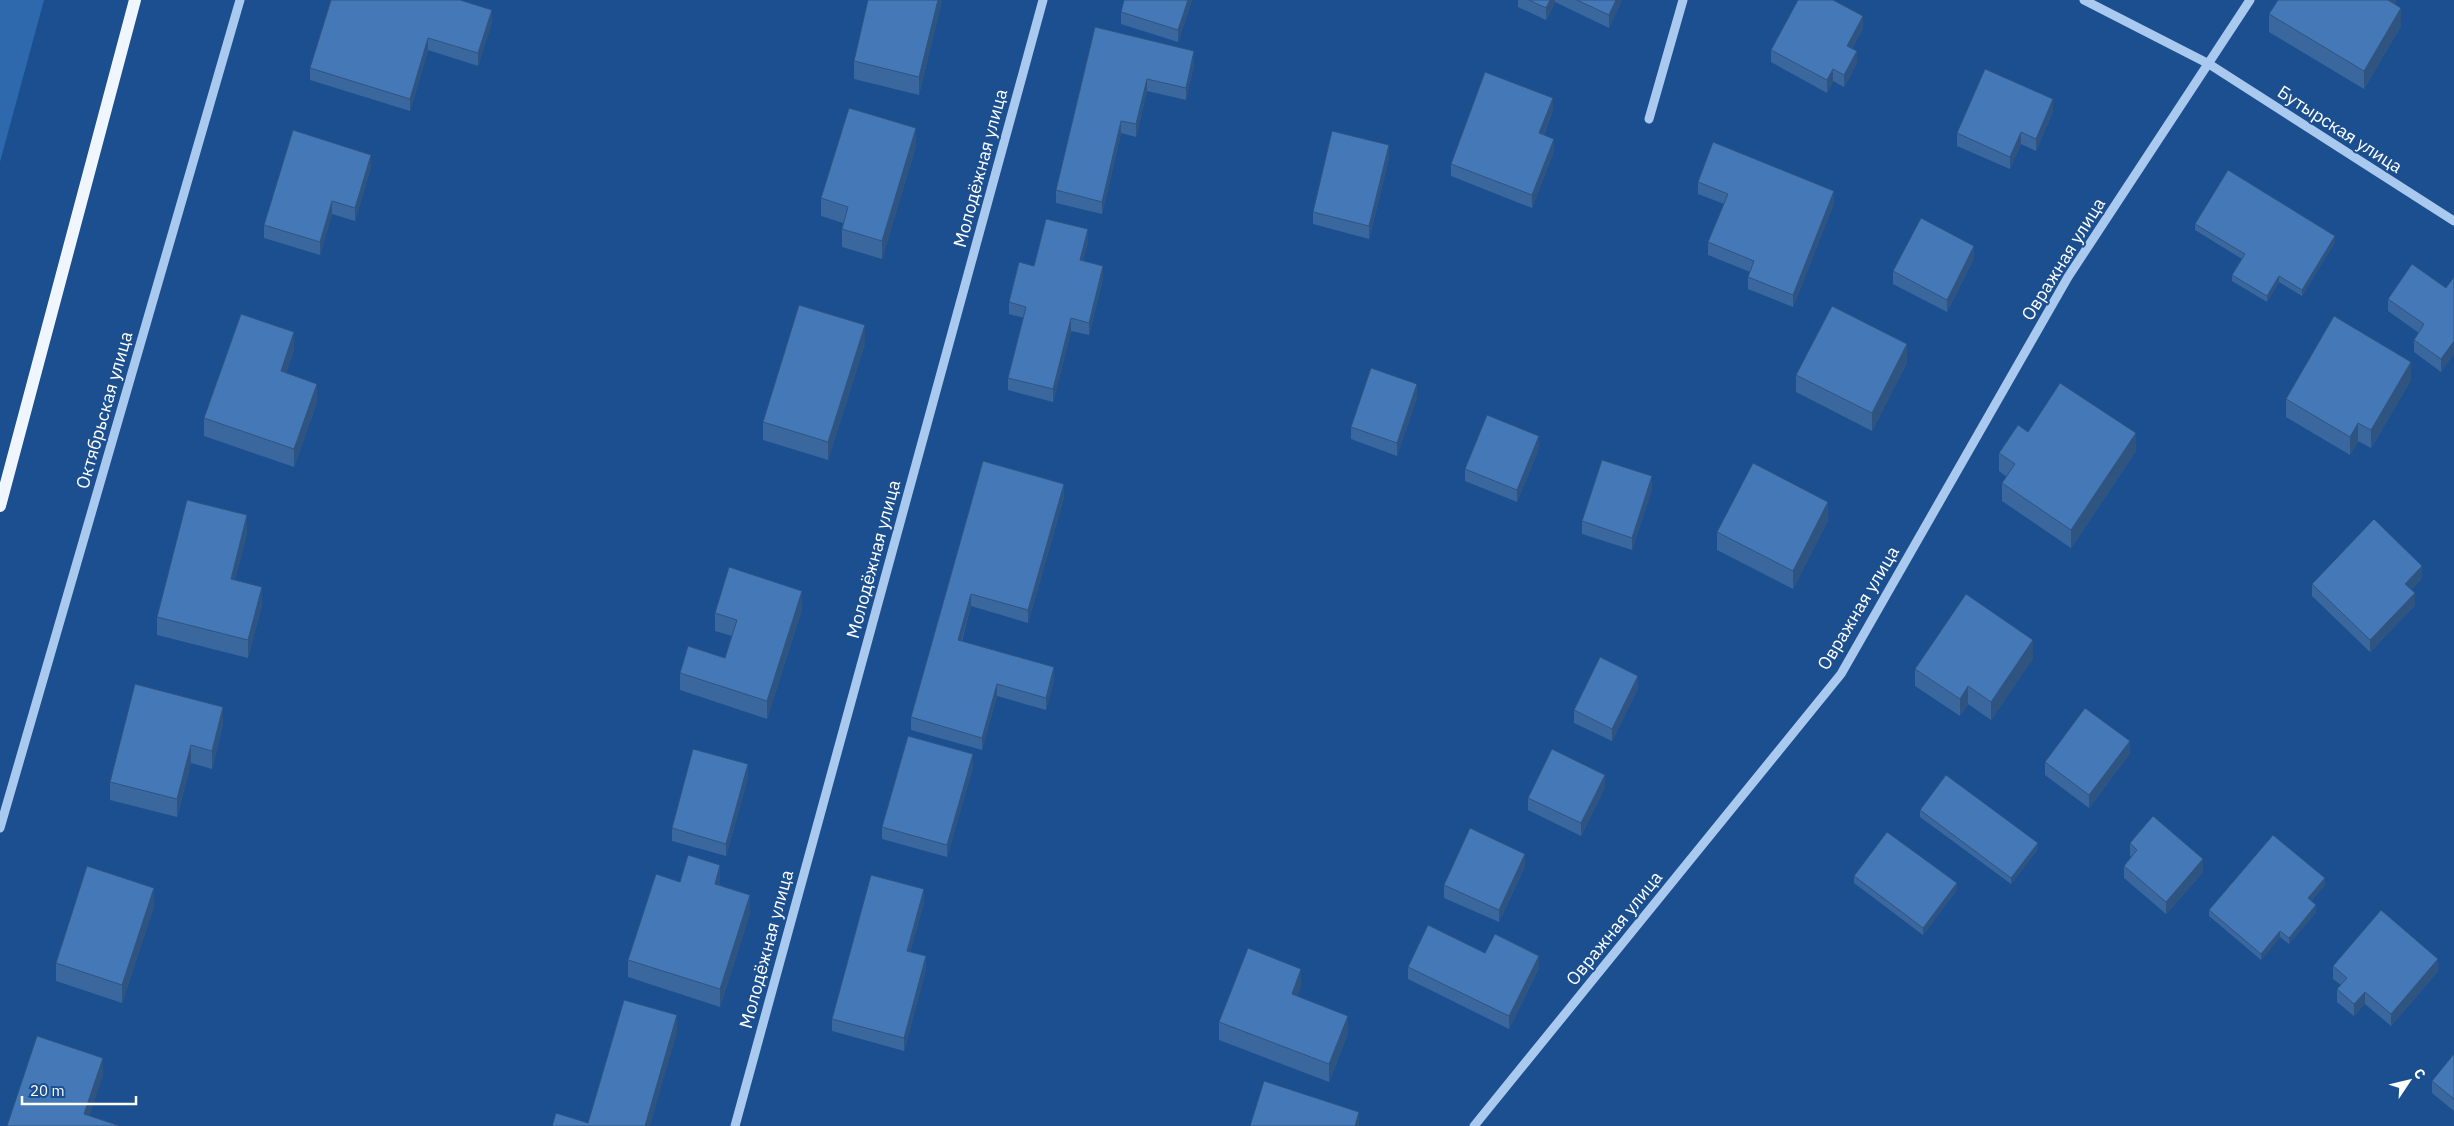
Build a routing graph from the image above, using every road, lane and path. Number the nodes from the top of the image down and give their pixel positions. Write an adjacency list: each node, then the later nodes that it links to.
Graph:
1 (135, 0): 10 (main road)
2 (240, 0): 11 (street, Октябрьская улица)
3 (1043, 0): 12 (street, Молодёжная улица)
4 (1682, 0): 8 (street)
5 (2084, 0): 7 (street, Бутырская улица)
6 (2250, 0): 7 (street, Овражная улица)
7 (2209, 64): 9 (street, Бутырская улица); 13 (street, Овражная улица)
8 (1649, 119)
9 (2454, 221)
10 (0, 506)
11 (0, 828)
12 (735, 1126)
13 (1474, 1126)

